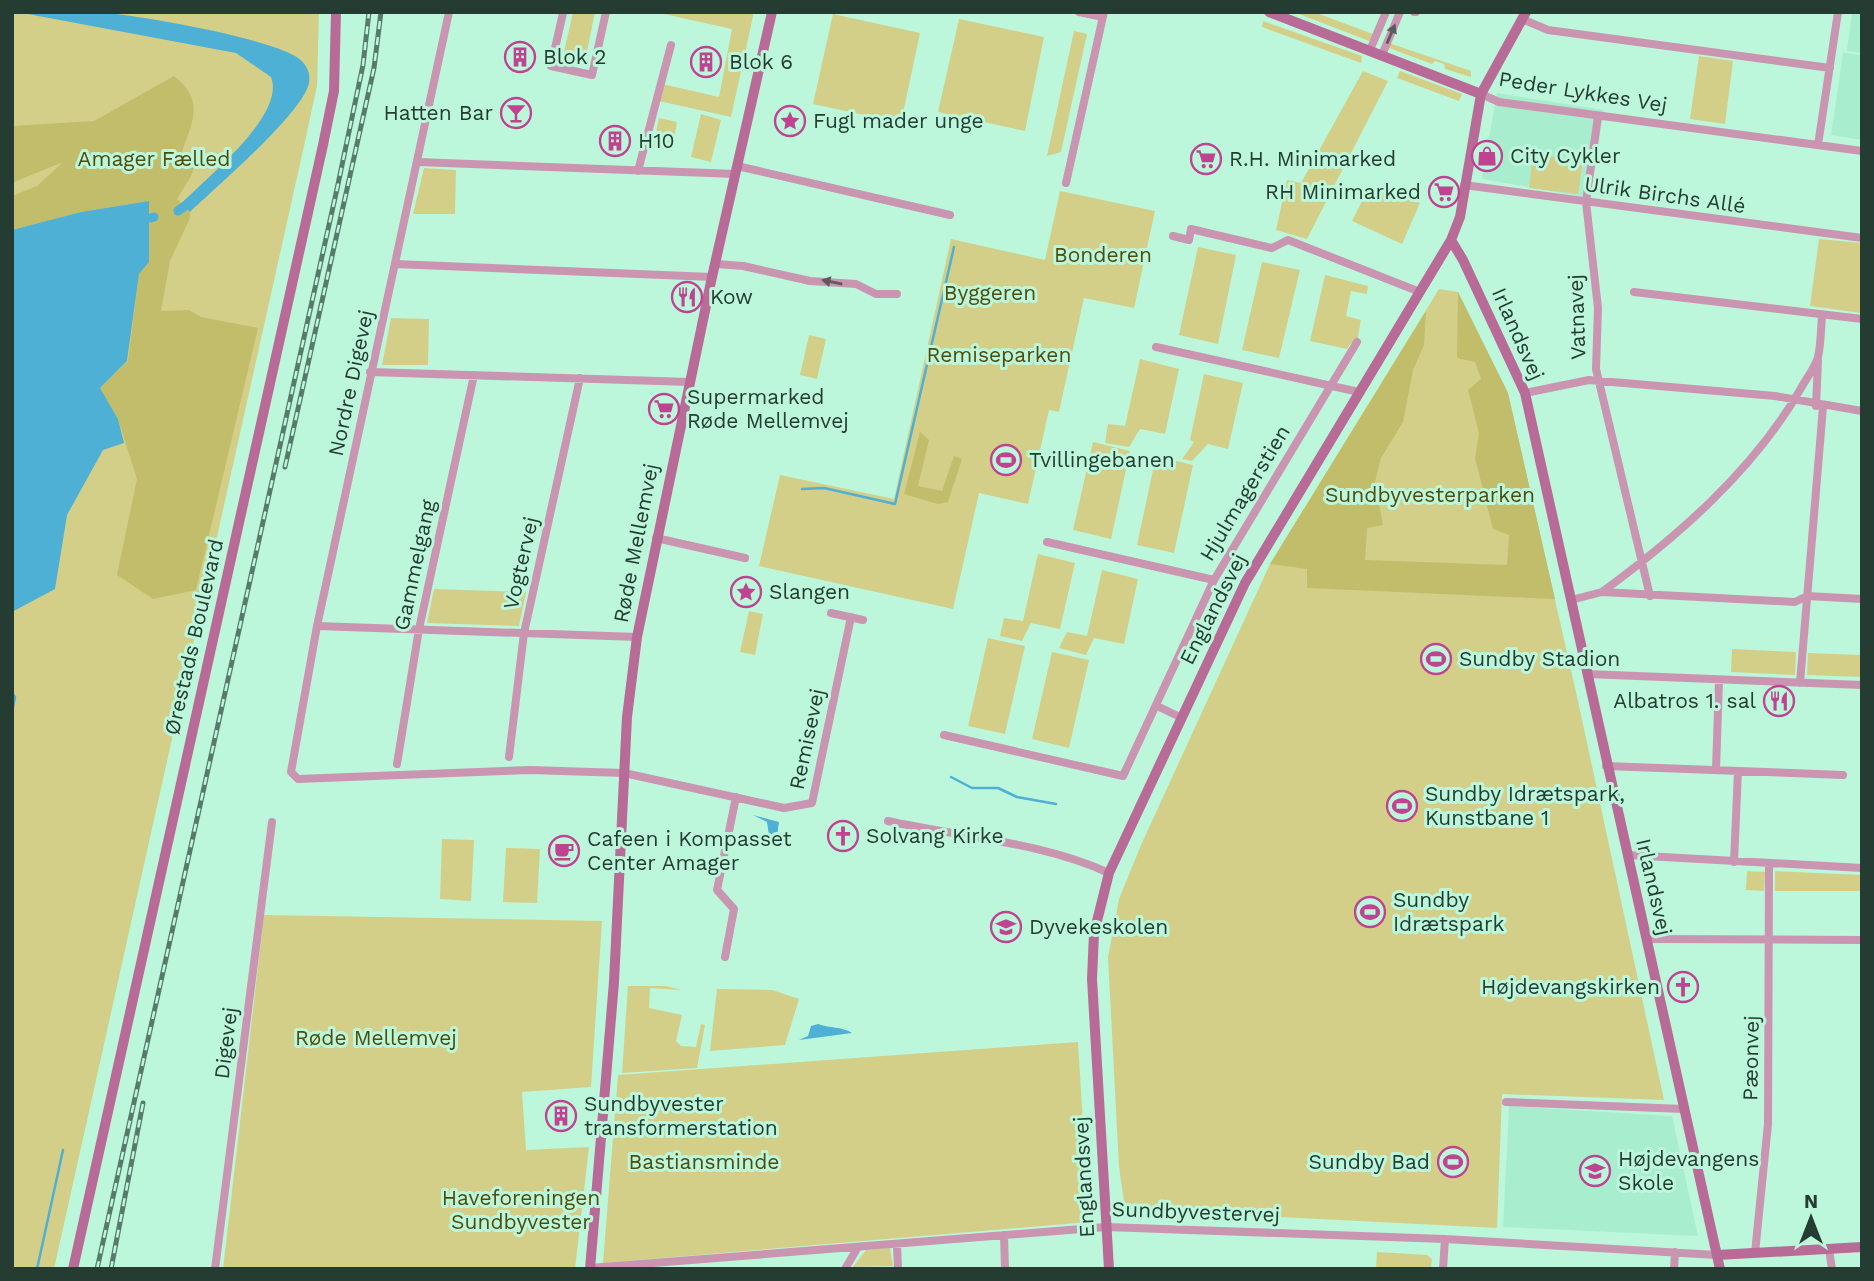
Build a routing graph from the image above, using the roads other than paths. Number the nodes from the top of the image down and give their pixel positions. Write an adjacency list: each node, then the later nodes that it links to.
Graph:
1 (336, 12): 111 (street, Ørestads Boulevard)
2 (449, 12): 21 (street, Nordre Digevej)
3 (606, 12): 10 (street)
4 (772, 12): 22 (street, Røde Mellemvej)
5 (1079, 12): 11 (street)
6 (1269, 12): 14 (street, Peder Lykkes Vej)
7 (1386, 12): 14 (street)
8 (1400, 12): 15 (street, one-way to 8)
9 (1838, 12): 16 (street)
10 (563, 13)
11 (1103, 15): 24 (street)
12 (1524, 16): 16 (street); 17 (street, Englandsvej)
13 (671, 45): 23 (street)
14 (1370, 50): 15 (street, Peder Lykkes Vej)
15 (1382, 55): 17 (street, Peder Lykkes Vej)
16 (1830, 68): 19 (street)
17 (1481, 94): 18 (street, Peder Lykkes Vej); 25 (street, Englandsvej)
18 (1598, 116): 19 (street, Peder Lykkes Vej); 26 (street, Vatnavej)
19 (1818, 145): 20 (street, Peder Lykkes Vej)
20 (1862, 151)
21 (418, 162): 23 (street); 31 (street, Nordre Digevej)
22 (737, 170): 23 (street); 27 (street); 32 (street, Røde Mellemvej)
23 (638, 171)
24 (1066, 183)
25 (1464, 185): 26 (street, Ulrik Birchs Allé); 30 (street, Englandsvej)
26 (1586, 202): 29 (street, Ulrik Birchs Allé); 45 (street, Vatnavej)
27 (950, 215)
28 (1173, 236): 34 (street)
29 (1862, 238)
30 (1451, 240): 34 (street, Englandsvej); 49 (street, Irlandsvej)
31 (395, 264): 33 (street); 42 (street, Nordre Digevej)
32 (716, 264): 33 (street, Røde Mellemvej); 36 (street, one-way to 32)
33 (712, 277): 46 (street, Røde Mellemvej)
34 (1420, 292): 48 (street, Englandsvej)
35 (1634, 292): 37 (street)
36 (897, 294)
37 (1822, 314): 38 (street); 41 (street)
38 (1862, 319)
39 (1357, 342): 47 (street, Hjulmagerstien)
40 (1156, 347): 47 (street)
41 (1818, 359): 50 (street); 51 (street)
42 (370, 372): 43 (street); 66 (street, Nordre Digevej)
43 (474, 375): 44 (street); 67 (street, Gammelgang)
44 (580, 379): 46 (street); 68 (street, Vogtervej)
45 (1600, 381): 49 (street); 50 (street); 56 (street, Vatnavej)
46 (690, 382): 53 (street, Røde Mellemvej)
47 (1329, 385): 48 (street); 57 (street, Hjulmagerstien)
48 (1359, 392): 75 (street, Englandsvej)
49 (1525, 393): 62 (street, Irlandsvej)
50 (1793, 402): 51 (street); 56 (street)
51 (1820, 406): 52 (street); 60 (street)
52 (1862, 411)
53 (656, 538): 55 (street); 69 (street, Røde Mellemvej)
54 (1047, 542): 57 (street)
55 (745, 558)
56 (1643, 562): 58 (street); 59 (street, Vatnavej)
57 (1214, 580): 74 (street, Hjulmagerstien)
58 (1602, 592): 59 (street); 62 (street)
59 (1650, 596): 60 (street)
60 (1807, 596): 61 (street); 72 (street)
61 (1862, 598)
62 (1571, 600): 70 (street, Irlandsvej)
63 (831, 613): 64 (street)
64 (851, 617): 65 (street); 85 (street, Remisevej)
65 (863, 620)
66 (317, 626): 67 (street); 84 (street, Nordre Digevej)
67 (419, 629): 68 (street); 78 (street, Gammelgang)
68 (524, 633): 69 (street); 77 (street, Vogtervej)
69 (637, 637): 82 (street, Røde Mellemvej)
70 (1587, 674): 71 (street); 79 (street, Irlandsvej)
71 (1719, 680): 72 (street); 80 (street)
72 (1800, 683): 73 (street)
73 (1862, 685)
74 (1157, 706): 75 (street); 76 (street, Hjulmagerstien)
75 (1182, 718): 92 (street, Englandsvej)
76 (944, 736)
77 (509, 757)
78 (397, 764)
79 (1606, 766): 80 (street); 88 (street, Irlandsvej)
80 (1716, 770): 81 (street)
81 (1738, 771): 83 (street); 89 (street)
82 (624, 773): 84 (street, Remisevej); 85 (street, Remisevej); 110 (street, Røde Mellemvej)
83 (1843, 775)
84 (298, 779)
85 (736, 797): 96 (street)
86 (888, 821): 92 (street)
87 (272, 822): 112 (street, Digevej)
88 (1627, 855): 89 (street); 93 (street, Irlandsvej)
89 (1734, 862): 90 (street)
90 (1769, 864): 91 (street); 94 (street, Pæonvej)
91 (1862, 868)
92 (1109, 873): 99 (street, Englandsvej)
93 (1647, 939): 94 (street); 98 (street, Irlandsvej)
94 (1770, 939): 95 (street); 107 (street, Pæonvej)
95 (1862, 940)
96 (724, 957)
97 (1506, 1102): 98 (street)
98 (1684, 1109): 108 (street, Irlandsvej)
99 (1106, 1227): 100 (street, Sundbyvestervej); 101 (street, Sundbyvestervej); 116 (street, Englandsvej)
100 (1004, 1235): 102 (street, Sundbyvestervej); 115 (street)
101 (1445, 1239): 106 (street, Sundbyvestervej); 117 (street)
102 (897, 1244): 104 (street, Sundbyvestervej); 114 (street)
103 (1861, 1244): 105 (street, Sundbyvestervej)
104 (858, 1247): 109 (street, Sundbyvestervej); 113 (street)
105 (1829, 1249): 107 (street, Sundbyvestervej); 120 (street)
106 (1675, 1252): 108 (street, Sundbyvestervej); 118 (street)
107 (1755, 1253): 108 (street, Sundbyvestervej)
108 (1717, 1255): 119 (street, Irlandsvej)
109 (699, 1264): 110 (street, Sundbyvestervej)
110 (590, 1268)
111 (73, 1269)
112 (215, 1269)
113 (845, 1269)
114 (898, 1269)
115 (1006, 1269)
116 (1109, 1269)
117 (1443, 1269)
118 (1674, 1269)
119 (1720, 1269)
120 (1832, 1269)

